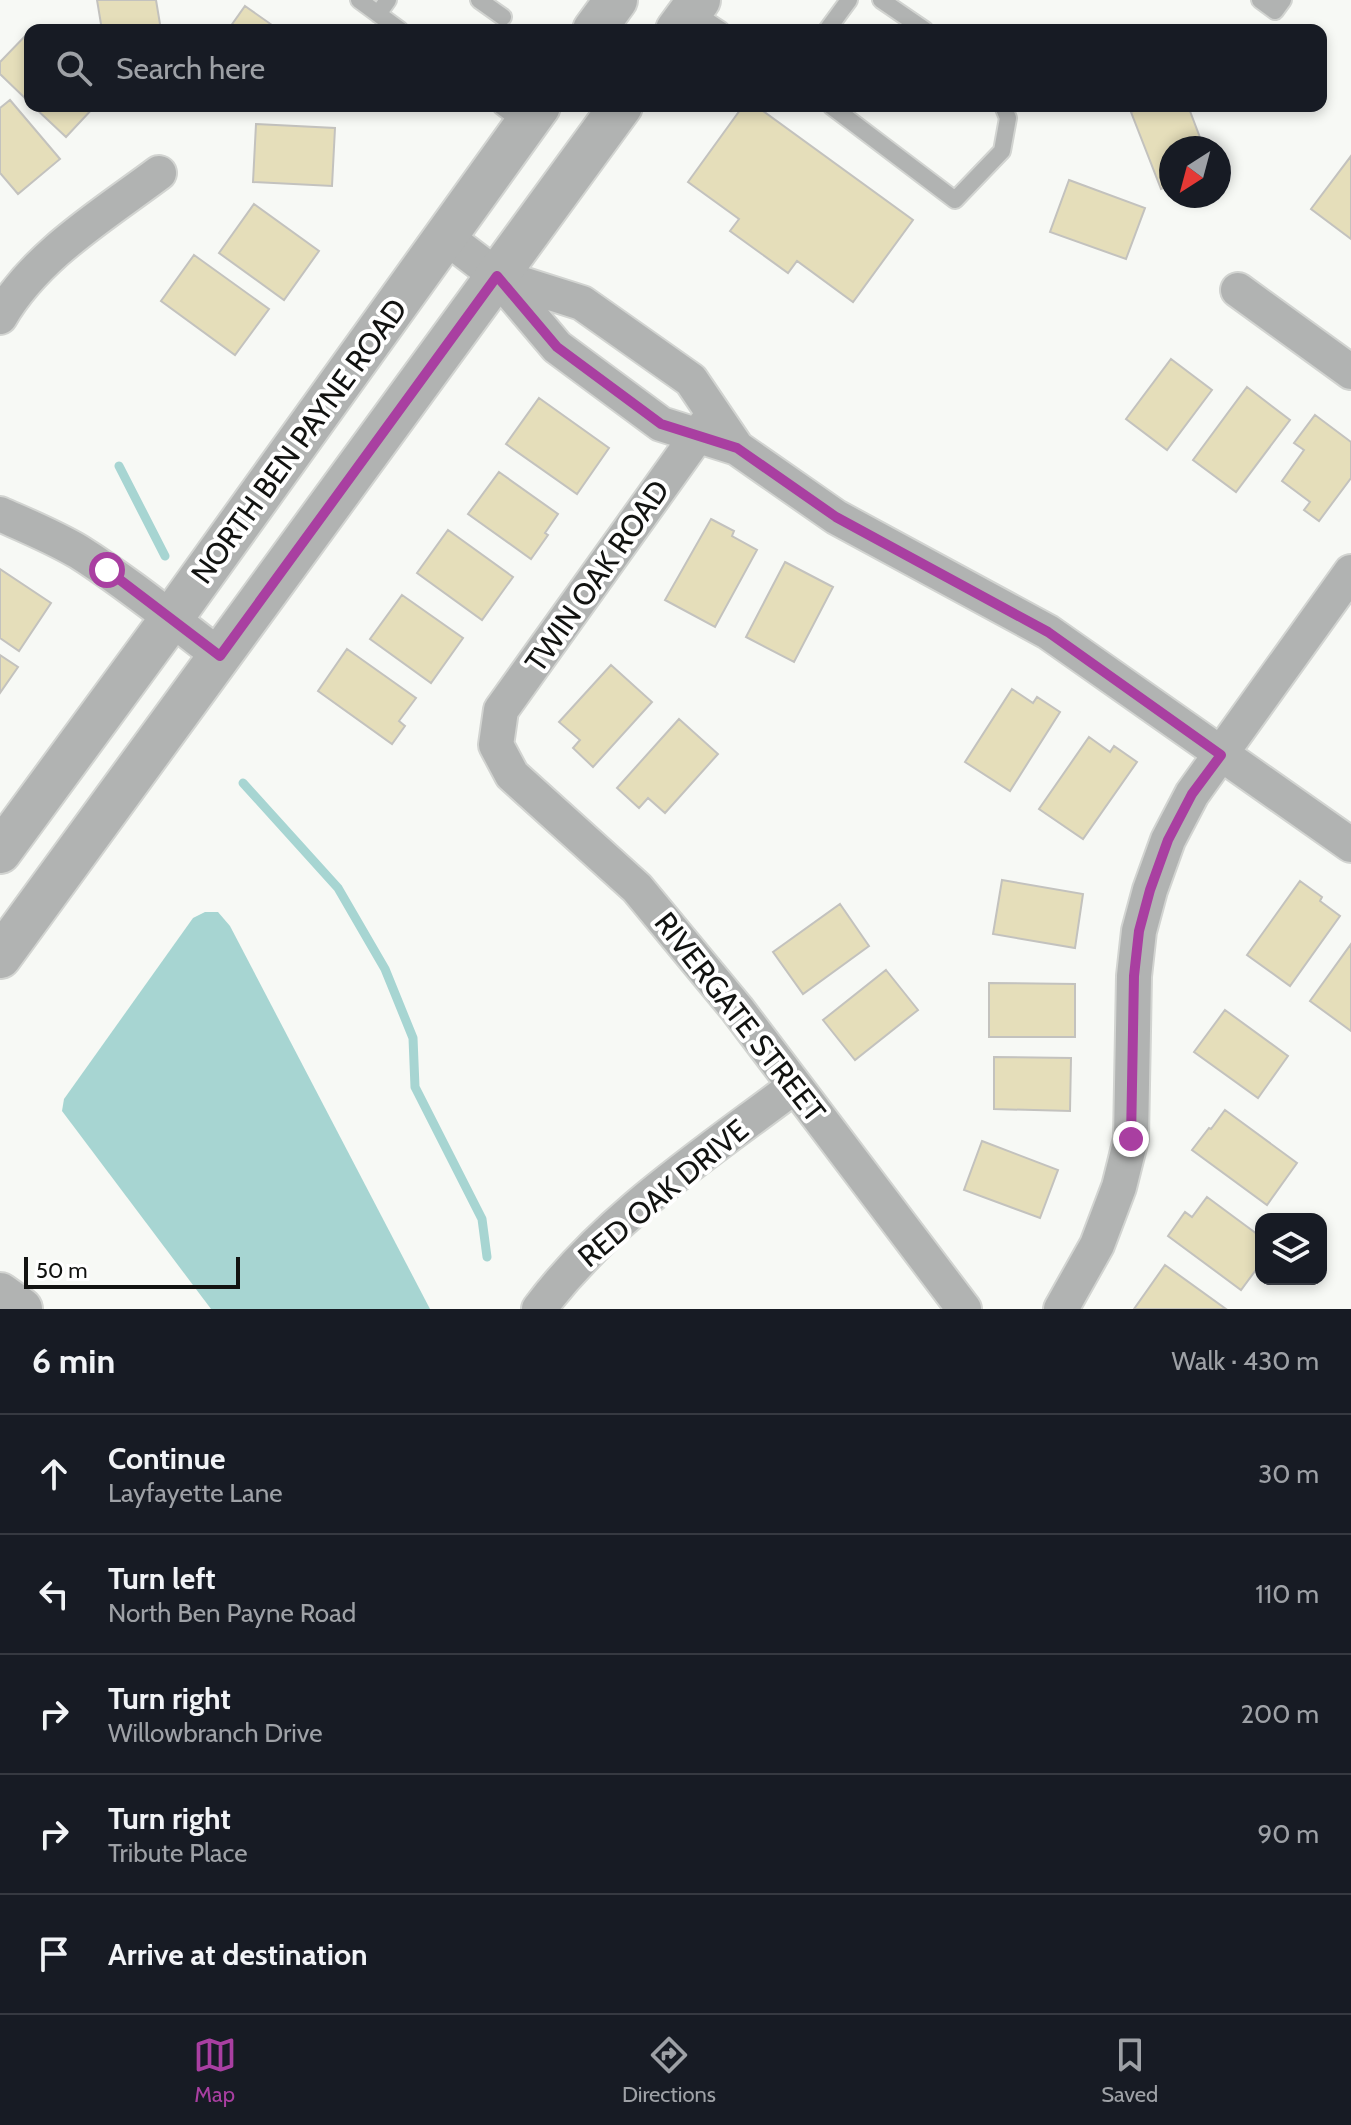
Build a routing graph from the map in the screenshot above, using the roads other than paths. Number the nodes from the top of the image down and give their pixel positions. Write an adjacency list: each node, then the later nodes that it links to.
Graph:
1 (359, 0): 8 (lane)
2 (479, 0): 9 (lane)
3 (616, 0): 11 (street)
4 (849, 0): 12 (lane)
5 (881, 0): 13 (lane)
6 (1260, 0): 7 (lane)
7 (1283, 0)
8 (383, 7): 10 (lane)
9 (503, 17)
10 (396, 24)
11 (598, 24)
12 (831, 24)
13 (916, 24)
14 (522, 112): 19 (street, NORTH BEN PAYNE ROAD)
15 (617, 112): 20 (street, NORTH BEN PAYNE ROAD)
16 (839, 112): 17 (lane)
17 (1006, 112)
18 (159, 173): 22 (street)
19 (446, 237): 20 (street); 27 (street, NORTH BEN PAYNE ROAD)
20 (497, 276): 24 (street); 24 (street); 28 (street, NORTH BEN PAYNE ROAD)
21 (1238, 290): 23 (street)
22 (0, 317)
23 (1351, 372)
24 (706, 425): 29 (street, TWIN OAK ROAD); 30 (street)
25 (0, 514): 27 (street)
26 (1351, 572): 30 (street)
27 (171, 619): 28 (street); 32 (street, NORTH BEN PAYNE ROAD)
28 (220, 656): 33 (street, NORTH BEN PAYNE ROAD)
29 (496, 745): 34 (street, RIVERGATE STREET)
30 (1221, 755): 31 (street); 39 (street)
31 (1351, 845)
32 (0, 852)
33 (0, 957)
34 (795, 1086): 37 (street, RED OAK DRIVE); 38 (street, RIVERGATE STREET)
35 (0, 1294): 36 (street)
36 (21, 1309)
37 (539, 1309)
38 (964, 1309)
39 (1061, 1309)

